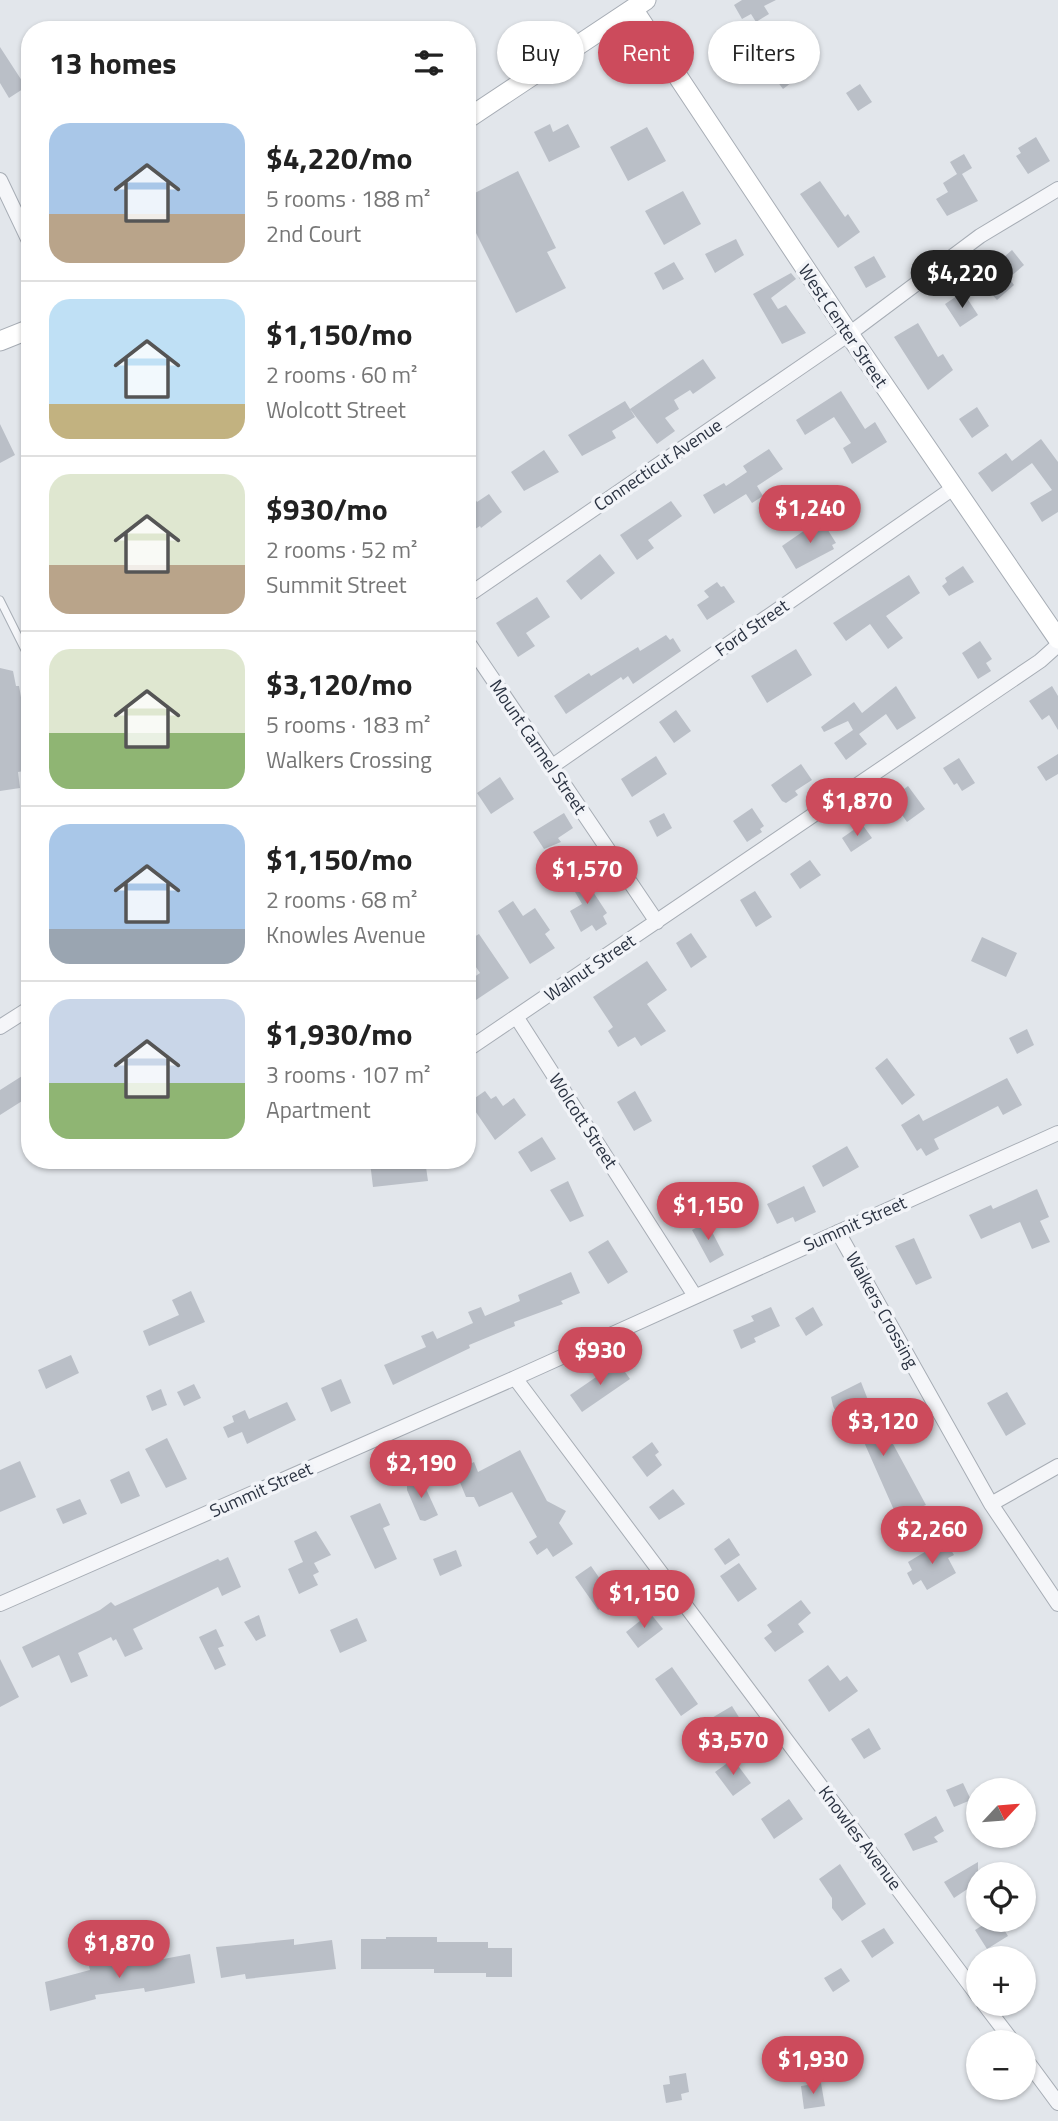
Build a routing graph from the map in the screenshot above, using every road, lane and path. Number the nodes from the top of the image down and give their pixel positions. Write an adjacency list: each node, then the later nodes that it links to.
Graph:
1 (640, 4): 2 (street); 7 (street, West Center Street)
2 (476, 113)
3 (0, 180): 5 (street)
4 (1058, 189): 7 (street, Connecticut Avenue)
5 (21, 224)
6 (21, 333): 8 (street)
7 (849, 334): 9 (street, West Center Street); 10 (street, Connecticut Avenue)
8 (0, 341)
9 (953, 489): 13 (street, West Center Street); 15 (street, Ford Street)
10 (476, 590)
11 (0, 600): 12 (lane)
12 (21, 642)
13 (1058, 642): 16 (street, Walnut Street)
14 (476, 654): 15 (street, Mount Carmel Street)
15 (551, 767): 16 (street, Mount Carmel Street)
16 (657, 922): 18 (street, Walnut Street)
17 (21, 1014): 19 (street)
18 (517, 1018): 20 (street, Walnut Street); 23 (street, Wolcott Street)
19 (0, 1027)
20 (476, 1044)
21 (1058, 1133): 22 (street, Summit Street)
22 (838, 1231): 23 (street, Summit Street); 26 (street, Walkers Crossing)
23 (695, 1296): 24 (street, Summit Street)
24 (515, 1378): 27 (street, Summit Street); 29 (street, Knowles Avenue)
25 (1058, 1466): 26 (street)
26 (991, 1504): 28 (street, Walkers Crossing)
27 (0, 1604)
28 (1058, 1604)
29 (966, 1980)
30 (993, 2016): 31 (street)
31 (1004, 2030)
32 (1036, 2073): 33 (street)
33 (1058, 2103)

